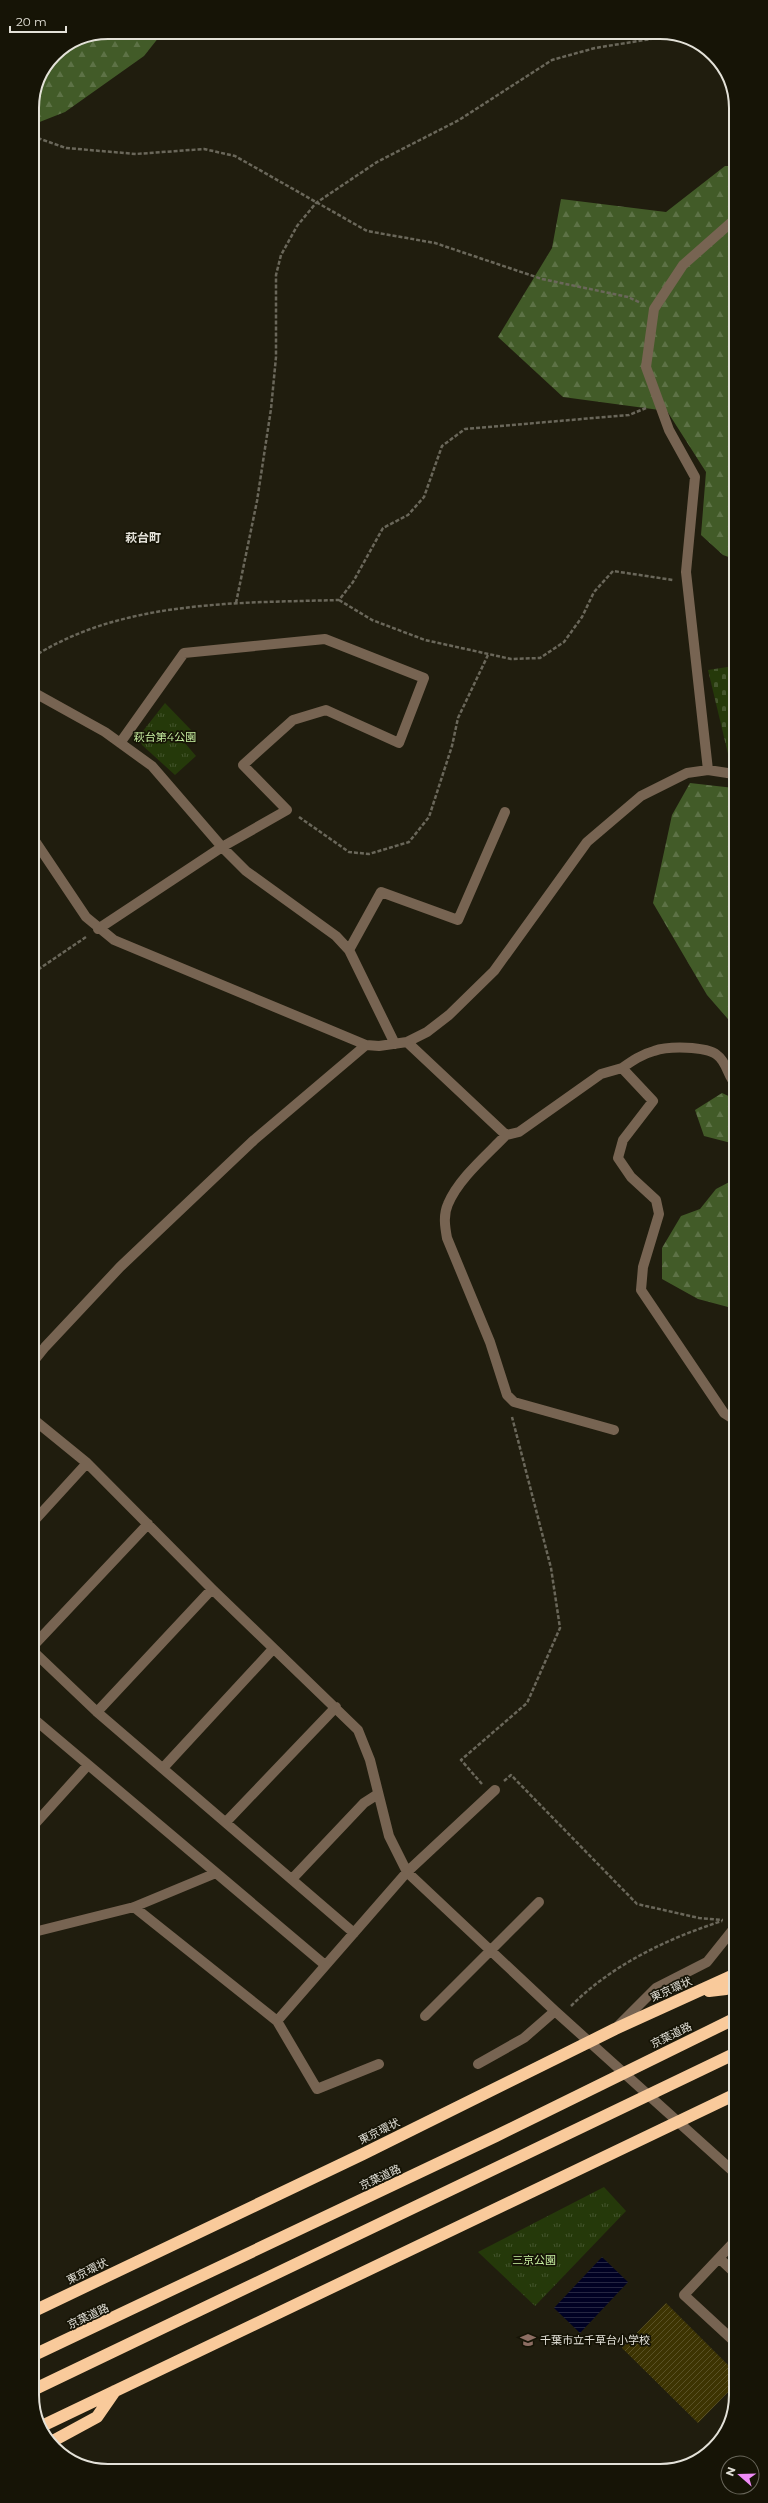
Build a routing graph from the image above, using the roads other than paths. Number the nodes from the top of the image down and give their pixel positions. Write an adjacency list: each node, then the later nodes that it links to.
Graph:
1 (729, 224): 4 (street)
2 (39, 696): 3 (street)
3 (120, 743): 8 (street); 8 (street)
4 (708, 770): 5 (street); 11 (street)
5 (729, 773)
6 (506, 812): 10 (street)
7 (39, 847): 9 (street)
8 (222, 847): 9 (street); 10 (street)
9 (98, 929): 13 (street)
10 (349, 950): 12 (street)
11 (407, 1042): 12 (street); 16 (street)
12 (395, 1044): 13 (street)
13 (366, 1045): 17 (street)
14 (622, 1068): 15 (street); 16 (street); 18 (street)
15 (729, 1070)
16 (506, 1135): 20 (street)
17 (39, 1354)
18 (729, 1416)
19 (39, 1424): 21 (street)
20 (614, 1430)
21 (88, 1463): 22 (street); 23 (street)
22 (39, 1516)
23 (148, 1524): 24 (street); 25 (street)
24 (212, 1589): 26 (street); 29 (street)
25 (39, 1640)
26 (273, 1649): 28 (street); 32 (street)
27 (39, 1657): 29 (street)
28 (336, 1707): 34 (street); 36 (street)
29 (97, 1712): 32 (street)
30 (39, 1722): 31 (street)
31 (88, 1765): 35 (street); 38 (street)
32 (163, 1768): 36 (street)
33 (493, 1792): 37 (street)
34 (378, 1794): 37 (street); 39 (street)
35 (39, 1820)
36 (226, 1822): 39 (street)
37 (407, 1872): 44 (street); 45 (street)
38 (216, 1873): 41 (street); 46 (street)
39 (292, 1879): 44 (street)
40 (539, 1902): 45 (street)
41 (134, 1907): 43 (street); 52 (street)
42 (729, 1929): 54 (street)
43 (39, 1931)
44 (354, 1933): 46 (street)
45 (490, 1950): 50 (street); 51 (street)
46 (326, 1966): 52 (street)
47 (729, 1977): 49 (highway, 東京環状)
48 (729, 1988): 49 (highway)
49 (696, 1992): 54 (highway, 東京環状)
50 (558, 2014): 57 (street); 59 (street)
51 (425, 2016)
52 (277, 2021): 56 (street)
53 (729, 2021): 65 (highway, 京葉道路)
54 (615, 2029): 63 (highway, 東京環状)
55 (729, 2056): 66 (highway)
56 (379, 2064)
57 (478, 2064)
58 (729, 2097): 67 (highway)
59 (729, 2166)
60 (729, 2247): 61 (street)
61 (719, 2258): 62 (street); 64 (street)
62 (729, 2267)
63 (39, 2309)
64 (729, 2337)
65 (39, 2353)
66 (39, 2387)
67 (116, 2390): 68 (highway); 69 (highway)
68 (45, 2424)
69 (56, 2440)

